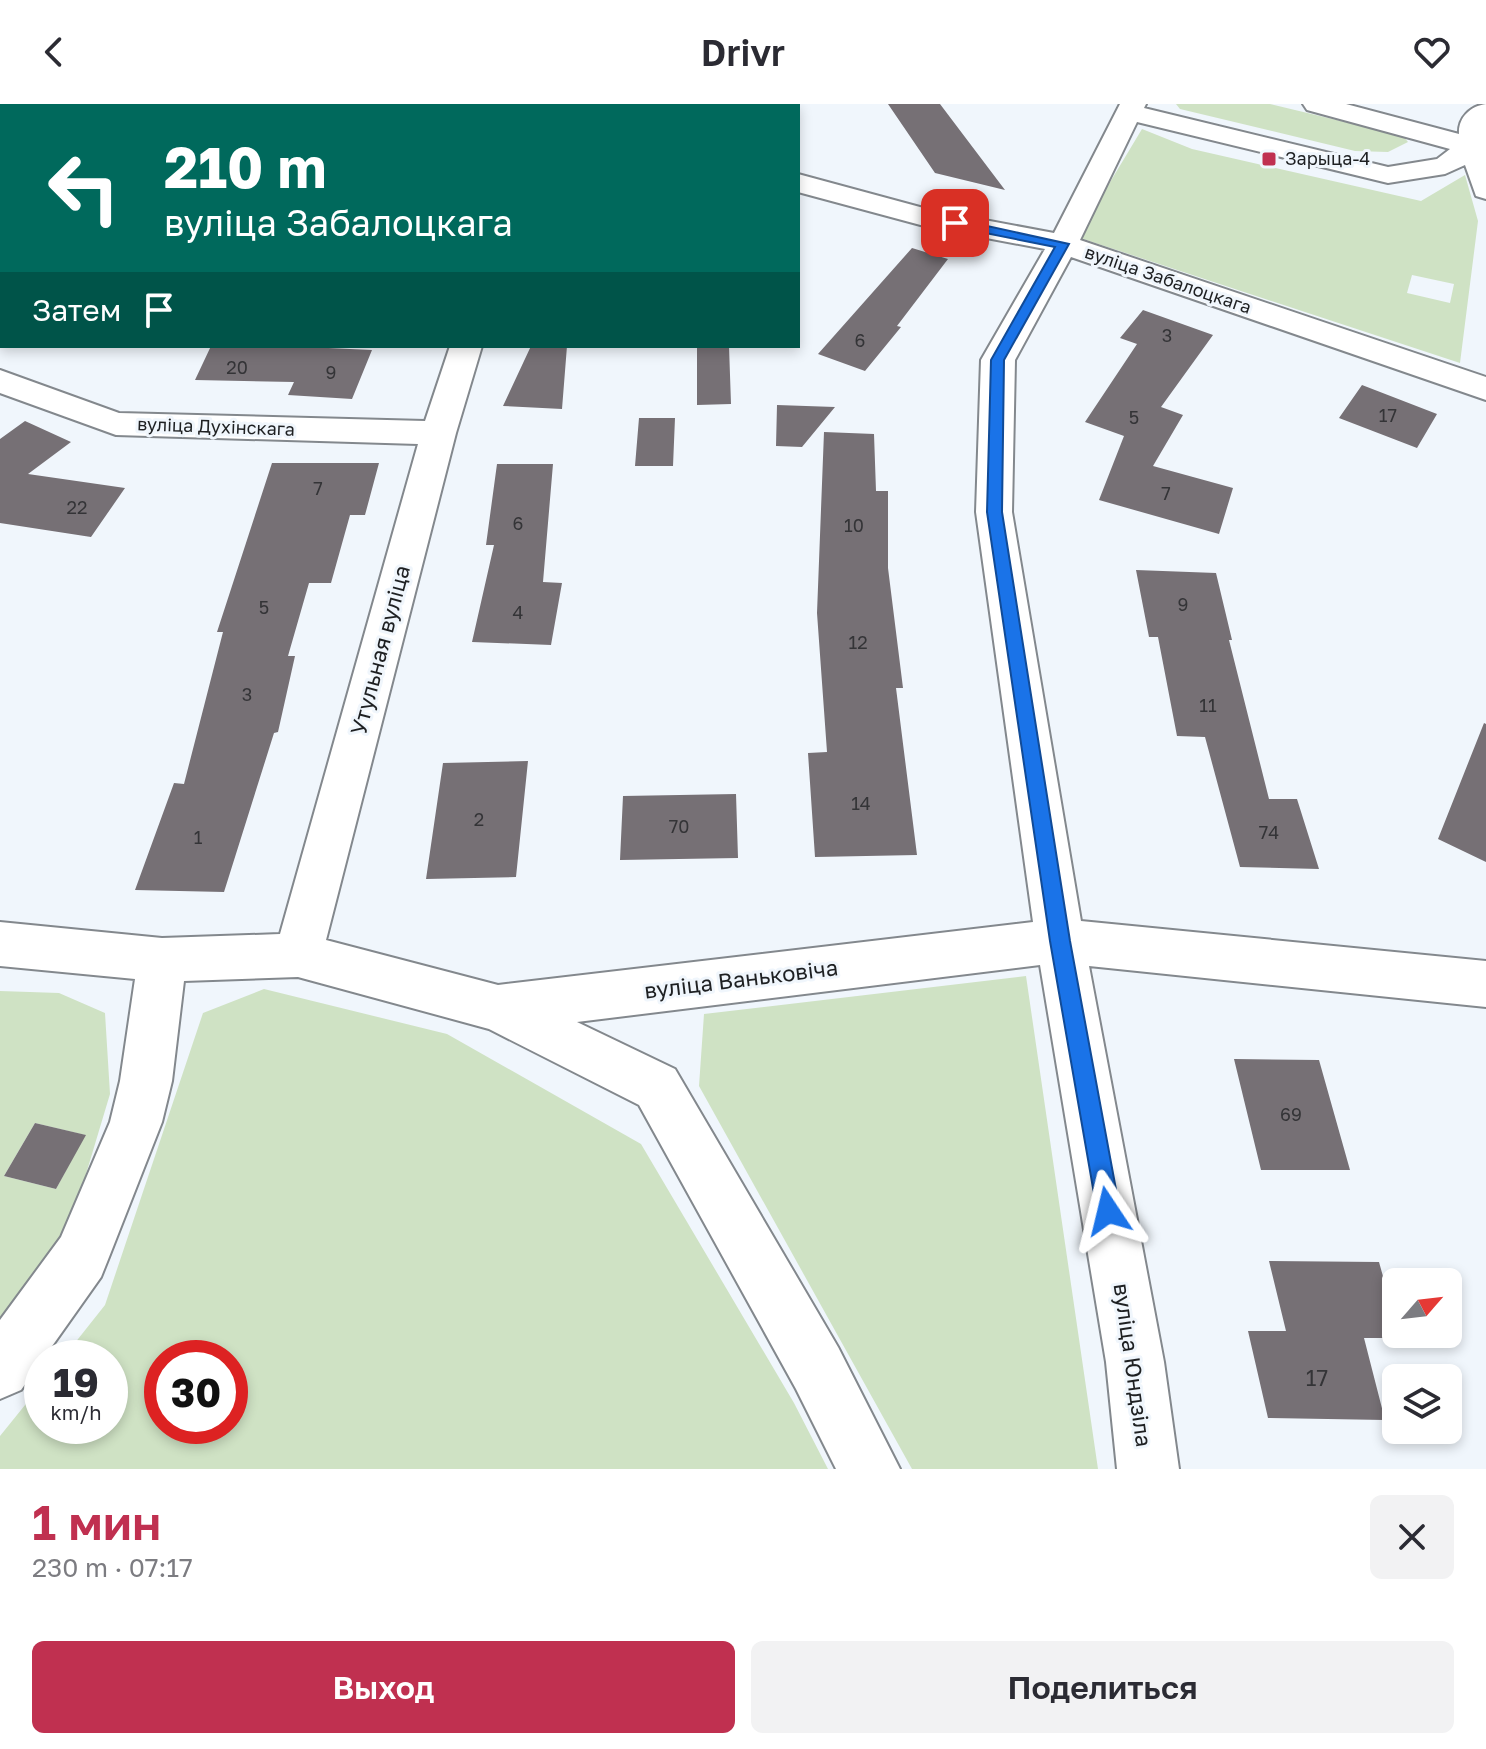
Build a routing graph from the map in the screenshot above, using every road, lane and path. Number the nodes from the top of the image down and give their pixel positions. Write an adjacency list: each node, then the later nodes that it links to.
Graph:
1 (1316, 104): 4 (street)
2 (1131, 108): 4 (street); 7 (street, вуліца Юндзіла)
3 (1486, 111): 4 (street)
4 (1479, 148): 6 (street)
5 (800, 184): 7 (street, вуліца Забалоцкага)
6 (1486, 190)
7 (1063, 244): 10 (street, вуліца Забалоцкага); 12 (street, вуліца Юндзіла)
8 (465, 348): 11 (street, Утульная вуліца)
9 (0, 381): 11 (street, вуліца Духінскага)
10 (1486, 389)
11 (439, 433): 14 (street, Утульная вуліца)
12 (1060, 941): 16 (street, вуліца Ваньковіча); 17 (street, вуліца Ваньковіча); 20 (street, вуліца Юндзіла)
13 (0, 944): 15 (street, вуліца Ваньковіча)
14 (298, 955): 15 (street, вуліца Ваньковіча); 17 (street, вуліца Ваньковіча)
15 (162, 960): 18 (street)
16 (1486, 984)
17 (498, 1008): 19 (street)
18 (0, 1369)
19 (869, 1469)
20 (1148, 1469)

